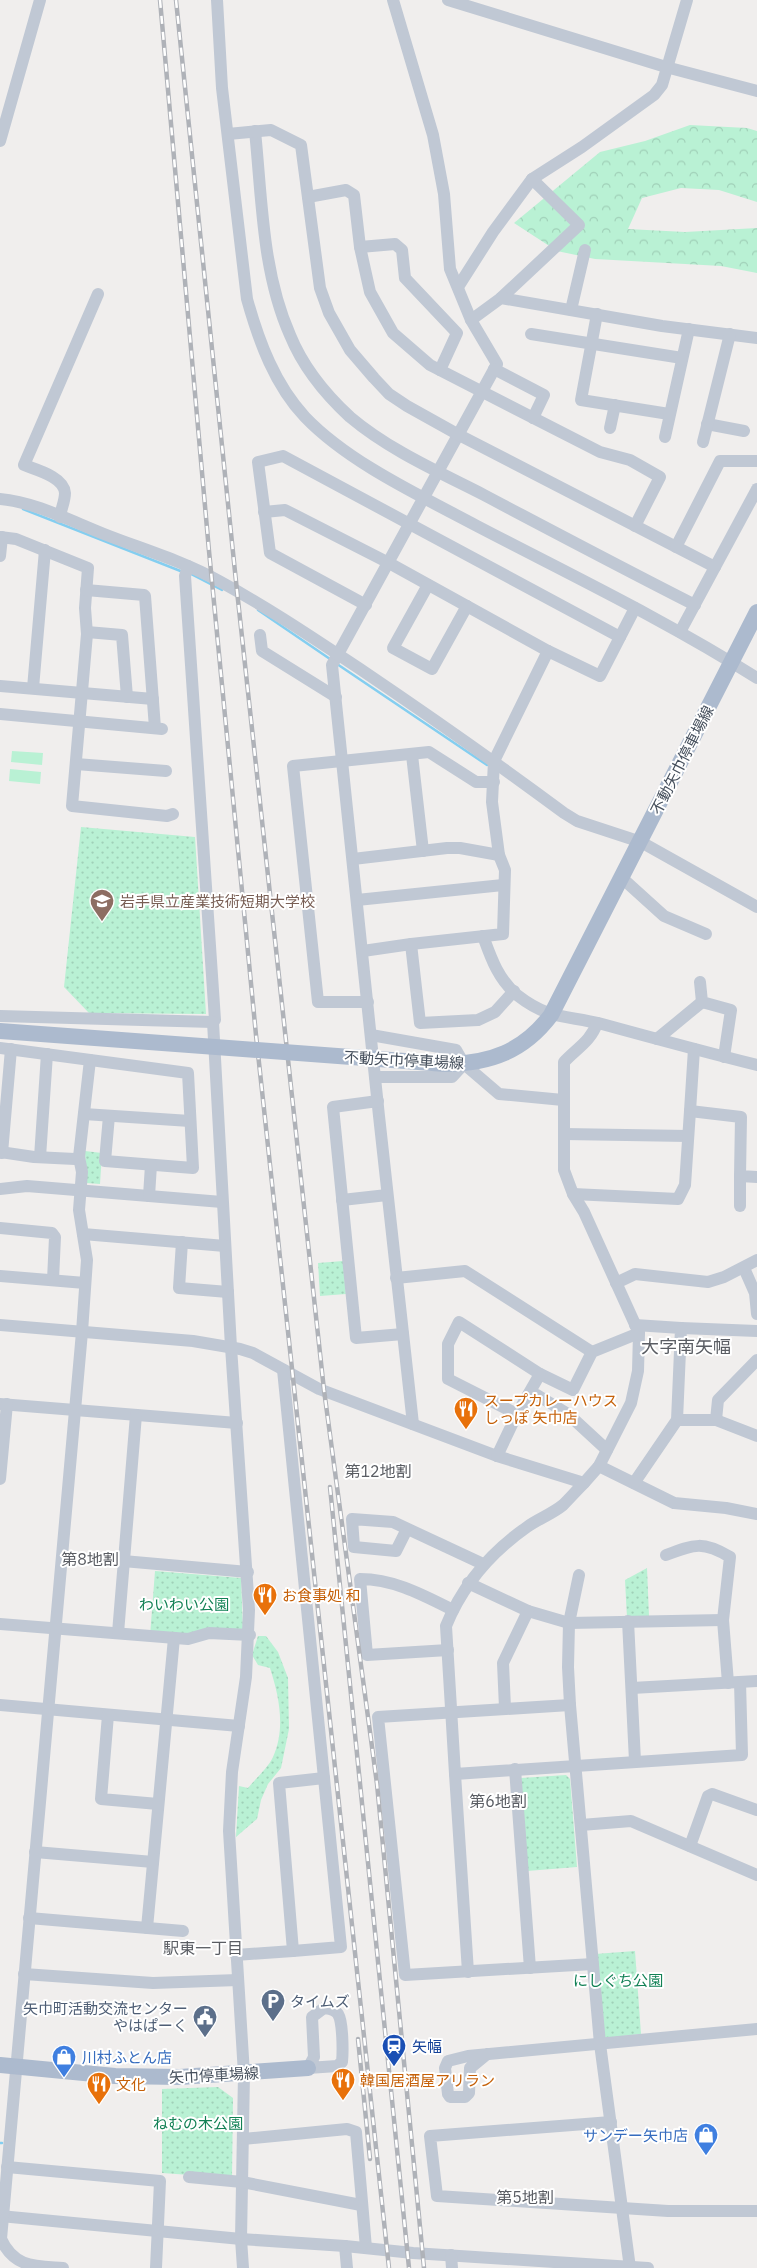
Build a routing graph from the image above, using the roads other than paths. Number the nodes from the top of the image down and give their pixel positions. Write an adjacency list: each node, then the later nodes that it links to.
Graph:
1 (40, 0): 10 (street)
2 (217, 0): 9 (street)
3 (394, 0): 15 (street)
4 (448, 0): 6 (street)
5 (687, 0): 6 (street)
6 (666, 67): 7 (street); 11 (street)
7 (757, 91)
8 (255, 131): 9 (street); 12 (street); 40 (street)
9 (228, 134): 42 (street)
10 (0, 141)
11 (532, 179): 15 (street); 17 (street)
12 (308, 197): 13 (street); 36 (street)
13 (360, 247): 28 (street); 28 (street)
14 (585, 250): 18 (street)
15 (458, 287): 20 (street)
16 (98, 294): 45 (street)
17 (501, 298): 18 (street); 20 (street)
18 (571, 310): 19 (street)
19 (597, 314): 21 (street); 25 (street)
20 (471, 320): 27 (street)
21 (689, 329): 23 (street); 26 (street)
22 (531, 334): 25 (street)
23 (730, 334): 24 (street); 33 (street)
24 (757, 338)
25 (592, 343): 26 (street); 30 (street)
26 (682, 358): 31 (street)
27 (494, 369): 29 (street); 32 (street)
28 (440, 370): 29 (street)
29 (482, 392): 32 (street); 36 (street)
30 (614, 405): 31 (street); 34 (street)
31 (669, 414): 37 (street)
32 (533, 418): 47 (street)
33 (707, 424): 35 (street); 38 (street)
34 (610, 428)
35 (744, 432)
36 (459, 435): 40 (street); 47 (street)
37 (665, 437)
38 (702, 442)
39 (757, 461): 49 (street)
40 (439, 472): 42 (street); 58 (street)
41 (757, 489): 53 (street)
42 (424, 498): 46 (street); 60 (street)
43 (0, 499): 45 (street)
44 (264, 512): 46 (street); 52 (street); 57 (street)
45 (60, 517): 54 (street)
46 (411, 525): 52 (street); 65 (street)
47 (635, 526): 49 (street)
48 (1, 537): 50 (street); 51 (street)
49 (676, 547): 53 (street)
50 (45, 550): 56 (street); 71 (street)
51 (0, 556)
52 (389, 563): 55 (street); 57 (street)
53 (715, 567): 58 (street)
54 (186, 571): 67 (street); 102 (street)
55 (428, 584): 59 (street); 59 (street)
56 (86, 590): 62 (street); 75 (street)
57 (366, 605): 67 (street)
58 (695, 605): 63 (street)
59 (466, 606): 66 (street)
60 (635, 608): 63 (street); 65 (street)
61 (757, 612): 68 (main road, 不動矢巾停車場線)
62 (87, 632): 72 (street); 74 (street)
63 (680, 632): 68 (street)
64 (260, 635): 73 (street)
65 (620, 637): 66 (street)
66 (548, 651): 81 (street)
67 (336, 660): 73 (street); 81 (street)
68 (732, 662): 69 (street); 84 (main road, 不動矢巾停車場線)
69 (757, 678)
70 (0, 686): 71 (street)
71 (33, 688): 72 (street)
72 (82, 693): 74 (street); 77 (street)
73 (336, 696): 79 (street)
74 (127, 697): 75 (street)
75 (152, 699): 77 (street)
76 (0, 714): 77 (street)
77 (80, 722): 80 (street)
78 (412, 754): 79 (street); 81 (street); 85 (street)
79 (343, 762): 87 (street); 98 (street)
80 (76, 764): 82 (street); 83 (street)
81 (494, 770): 84 (street); 86 (street)
82 (166, 771)
83 (173, 814)
84 (641, 842): 88 (main road, 不動矢巾停車場線); 91 (street)
85 (422, 851): 86 (street); 87 (street)
86 (499, 855): 89 (street)
87 (353, 859): 90 (street)
88 (622, 878): 92 (street); 100 (main road, 不動矢巾停車場線)
89 (503, 885): 90 (street); 93 (street)
90 (357, 900): 95 (street)
91 (757, 907)
92 (706, 934)
93 (484, 936): 94 (street); 97 (street)
94 (410, 944): 95 (street); 97 (street)
95 (363, 951): 98 (street)
96 (700, 982): 99 (street)
97 (514, 992): 100 (street)
98 (368, 1002): 105 (street)
99 (702, 1002): 106 (street); 110 (street)
100 (551, 1015): 103 (street); 112 (main road, 不動矢巾停車場線)
101 (0, 1016): 102 (street)
102 (213, 1022): 135 (street)
103 (597, 1023): 106 (street); 115 (street)
104 (0, 1031): 112 (main road, 不動矢巾停車場線, bridge)
105 (371, 1035): 112 (street); 114 (street)
106 (657, 1039): 108 (street)
107 (6, 1048): 109 (street); 123 (street)
108 (694, 1050): 110 (street); 117 (street)
109 (48, 1054): 111 (street); 124 (street)
110 (724, 1057): 113 (street)
111 (90, 1060): 118 (street); 120 (street)
112 (464, 1064): 114 (street); 115 (street)
113 (757, 1065)
114 (375, 1077): 116 (street)
115 (564, 1100): 121 (street)
116 (378, 1101): 132 (street); 134 (street)
117 (690, 1111): 122 (street); 127 (street)
118 (84, 1114): 119 (street); 125 (street)
119 (110, 1116): 120 (street); 126 (street)
120 (190, 1121): 126 (street)
121 (564, 1134): 122 (street); 131 (street)
122 (688, 1136): 131 (street)
123 (1, 1153): 124 (street)
124 (40, 1157): 125 (street)
125 (79, 1157): 130 (street)
126 (151, 1164): 133 (street)
127 (740, 1176): 128 (street); 136 (street)
128 (757, 1177)
129 (0, 1189): 130 (street)
130 (81, 1190): 133 (street); 138 (street)
131 (574, 1194): 147 (street)
132 (387, 1195): 134 (street); 144 (street)
133 (149, 1196): 135 (street)
134 (342, 1200): 155 (street)
135 (222, 1202): 140 (street)
136 (740, 1206)
137 (0, 1228): 145 (street)
138 (83, 1234): 139 (street); 146 (street)
139 (182, 1242): 140 (street); 148 (street)
140 (225, 1246): 148 (street)
141 (757, 1260): 142 (street)
142 (744, 1268): 147 (street); 149 (street)
143 (0, 1276): 145 (street)
144 (396, 1278): 155 (street); 157 (street)
145 (53, 1280): 146 (street)
146 (85, 1283): 153 (street)
147 (616, 1283): 152 (street)
148 (228, 1292): 156 (street)
149 (757, 1314)
150 (0, 1325): 153 (street)
151 (681, 1328): 152 (street); 154 (street); 166 (street)
152 (637, 1329): 157 (street); 171 (street)
153 (82, 1332): 156 (street); 163 (street)
154 (757, 1332)
155 (403, 1334): 169 (street)
156 (231, 1347): 159 (street); 168 (street)
157 (592, 1352): 160 (street)
158 (757, 1360): 167 (street)
159 (283, 1370): 169 (street); 211 (street)
160 (540, 1374): 164 (street); 164 (street)
161 (537, 1396): 171 (street)
162 (3, 1404): 163 (street); 174 (street)
163 (74, 1410): 165 (street); 191 (street)
164 (517, 1414): 172 (street)
165 (136, 1416): 168 (street); 180 (street)
166 (677, 1420): 167 (street); 176 (street)
167 (716, 1420): 170 (street)
168 (237, 1423): 182 (street)
169 (414, 1424): 172 (street)
170 (757, 1436)
171 (607, 1450): 173 (street)
172 (497, 1456): 175 (street)
173 (599, 1466): 175 (street); 176 (street)
174 (0, 1479)
175 (584, 1482): 181 (street)
176 (634, 1483): 177 (street)
177 (757, 1514)
178 (407, 1529): 181 (street)
179 (666, 1555): 187 (street)
180 (123, 1561): 182 (street); 192 (street)
181 (482, 1564): 184 (street)
182 (248, 1572): 193 (street)
183 (579, 1575): 189 (street)
184 (468, 1583): 185 (street); 186 (street)
185 (453, 1610): 195 (street); 195 (street)
186 (528, 1611): 189 (street); 201 (street)
187 (723, 1620): 188 (street); 197 (street)
188 (628, 1621): 189 (street); 198 (street)
189 (569, 1623): 200 (street)
190 (0, 1624): 191 (street)
191 (54, 1628): 192 (street); 202 (street)
192 (118, 1633): 194 (street)
193 (250, 1635): 194 (street); 206 (street)
194 (174, 1638): 205 (street)
195 (448, 1650): 203 (street)
196 (757, 1681): 197 (street)
197 (734, 1682): 198 (street); 207 (street)
198 (632, 1688): 207 (street)
199 (0, 1705): 202 (street)
200 (570, 1705): 201 (street); 208 (street)
201 (505, 1708): 203 (street)
202 (47, 1710): 204 (street); 216 (street)
203 (451, 1711): 210 (street); 226 (street)
204 (108, 1715): 205 (street); 212 (street)
205 (165, 1720): 206 (street); 212 (street)
206 (239, 1726): 223 (street)
207 (635, 1761): 208 (street)
208 (575, 1765): 209 (street); 214 (street)
209 (514, 1769): 210 (street); 225 (street)
210 (455, 1774): 226 (street)
211 (324, 1778): 222 (street); 222 (street)
212 (158, 1804): 217 (street)
213 (757, 1810): 215 (street)
214 (580, 1825): 215 (street); 224 (street)
215 (690, 1846): 218 (street)
216 (35, 1852): 217 (street); 219 (street)
217 (153, 1862): 220 (street)
218 (757, 1874)
219 (29, 1918): 220 (street); 227 (street)
220 (147, 1928): 221 (street)
221 (182, 1931)
222 (293, 1952): 223 (street)
223 (236, 1955): 228 (street)
224 (592, 1964): 225 (street); 230 (street)
225 (530, 1968): 226 (street)
226 (468, 1972)
227 (24, 1974): 228 (street); 233 (street)
228 (238, 1980): 235 (street)
229 (757, 2029): 230 (street)
230 (600, 2044): 231 (street); 236 (street)
231 (487, 2054)
232 (0, 2065): 233 (main road, 矢巾停車場線)
233 (17, 2066): 235 (main road, 矢巾停車場線); 238 (street)
234 (308, 2068): 234 (street); 235 (main road, 矢巾停車場線)
235 (244, 2074): 237 (street)
236 (611, 2122): 243 (street); 243 (street)
237 (242, 2139): 241 (street); 242 (street)
238 (5, 2140): 239 (street)
239 (7, 2167): 245 (street); 246 (street)
240 (188, 2178): 241 (street)
241 (242, 2182): 242 (street); 247 (street)
242 (361, 2205): 249 (street)
243 (623, 2208): 244 (street); 252 (street)
244 (757, 2211)
245 (1, 2216): 246 (street); 251 (street)
246 (158, 2230): 247 (street); 254 (street)
247 (241, 2239): 248 (street); 255 (street)
248 (345, 2246): 249 (street); 256 (street)
249 (366, 2248): 250 (street)
250 (451, 2262): 252 (street)
251 (34, 2267): 253 (street)
252 (630, 2267): 257 (street)
253 (63, 2268)
254 (156, 2268)
255 (243, 2268)
256 (347, 2268)
257 (648, 2268)

